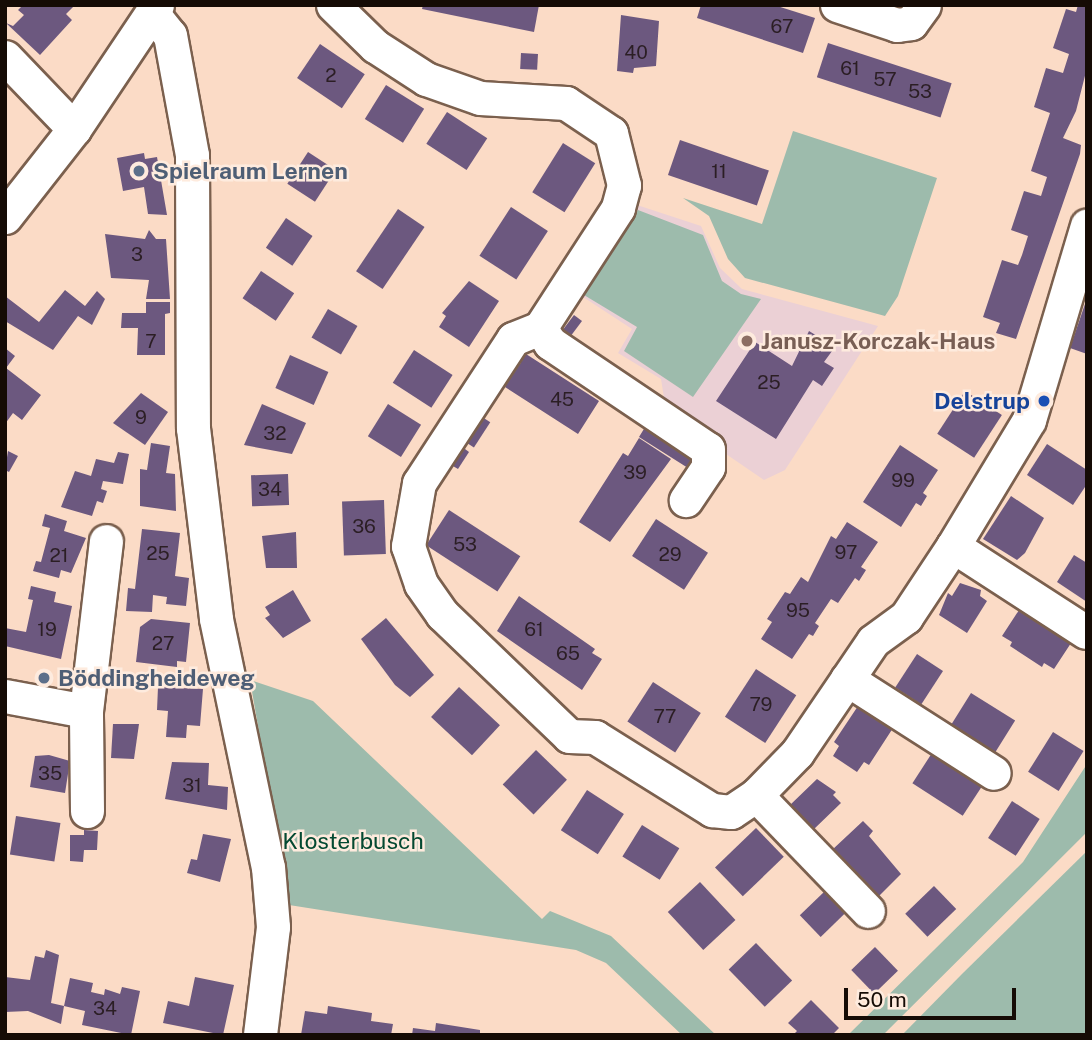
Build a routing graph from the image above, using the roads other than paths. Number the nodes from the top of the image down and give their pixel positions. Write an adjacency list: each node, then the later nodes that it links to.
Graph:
1 (333, 5): 9 (street)
2 (837, 5): 3 (street)
3 (924, 5)
4 (155, 9): 6 (street); 21 (street)
5 (5, 57): 6 (street)
6 (74, 129): 7 (street)
7 (5, 217)
8 (1087, 225): 12 (street)
9 (540, 328): 10 (street); 18 (street)
10 (686, 500)
11 (106, 541): 16 (street)
12 (953, 546): 13 (street); 14 (street)
13 (1086, 632)
14 (847, 679): 17 (street); 18 (street)
15 (5, 696): 16 (street)
16 (86, 711): 19 (street)
17 (994, 773)
18 (756, 795): 20 (street)
19 (87, 811)
20 (868, 911)
21 (260, 1035)

